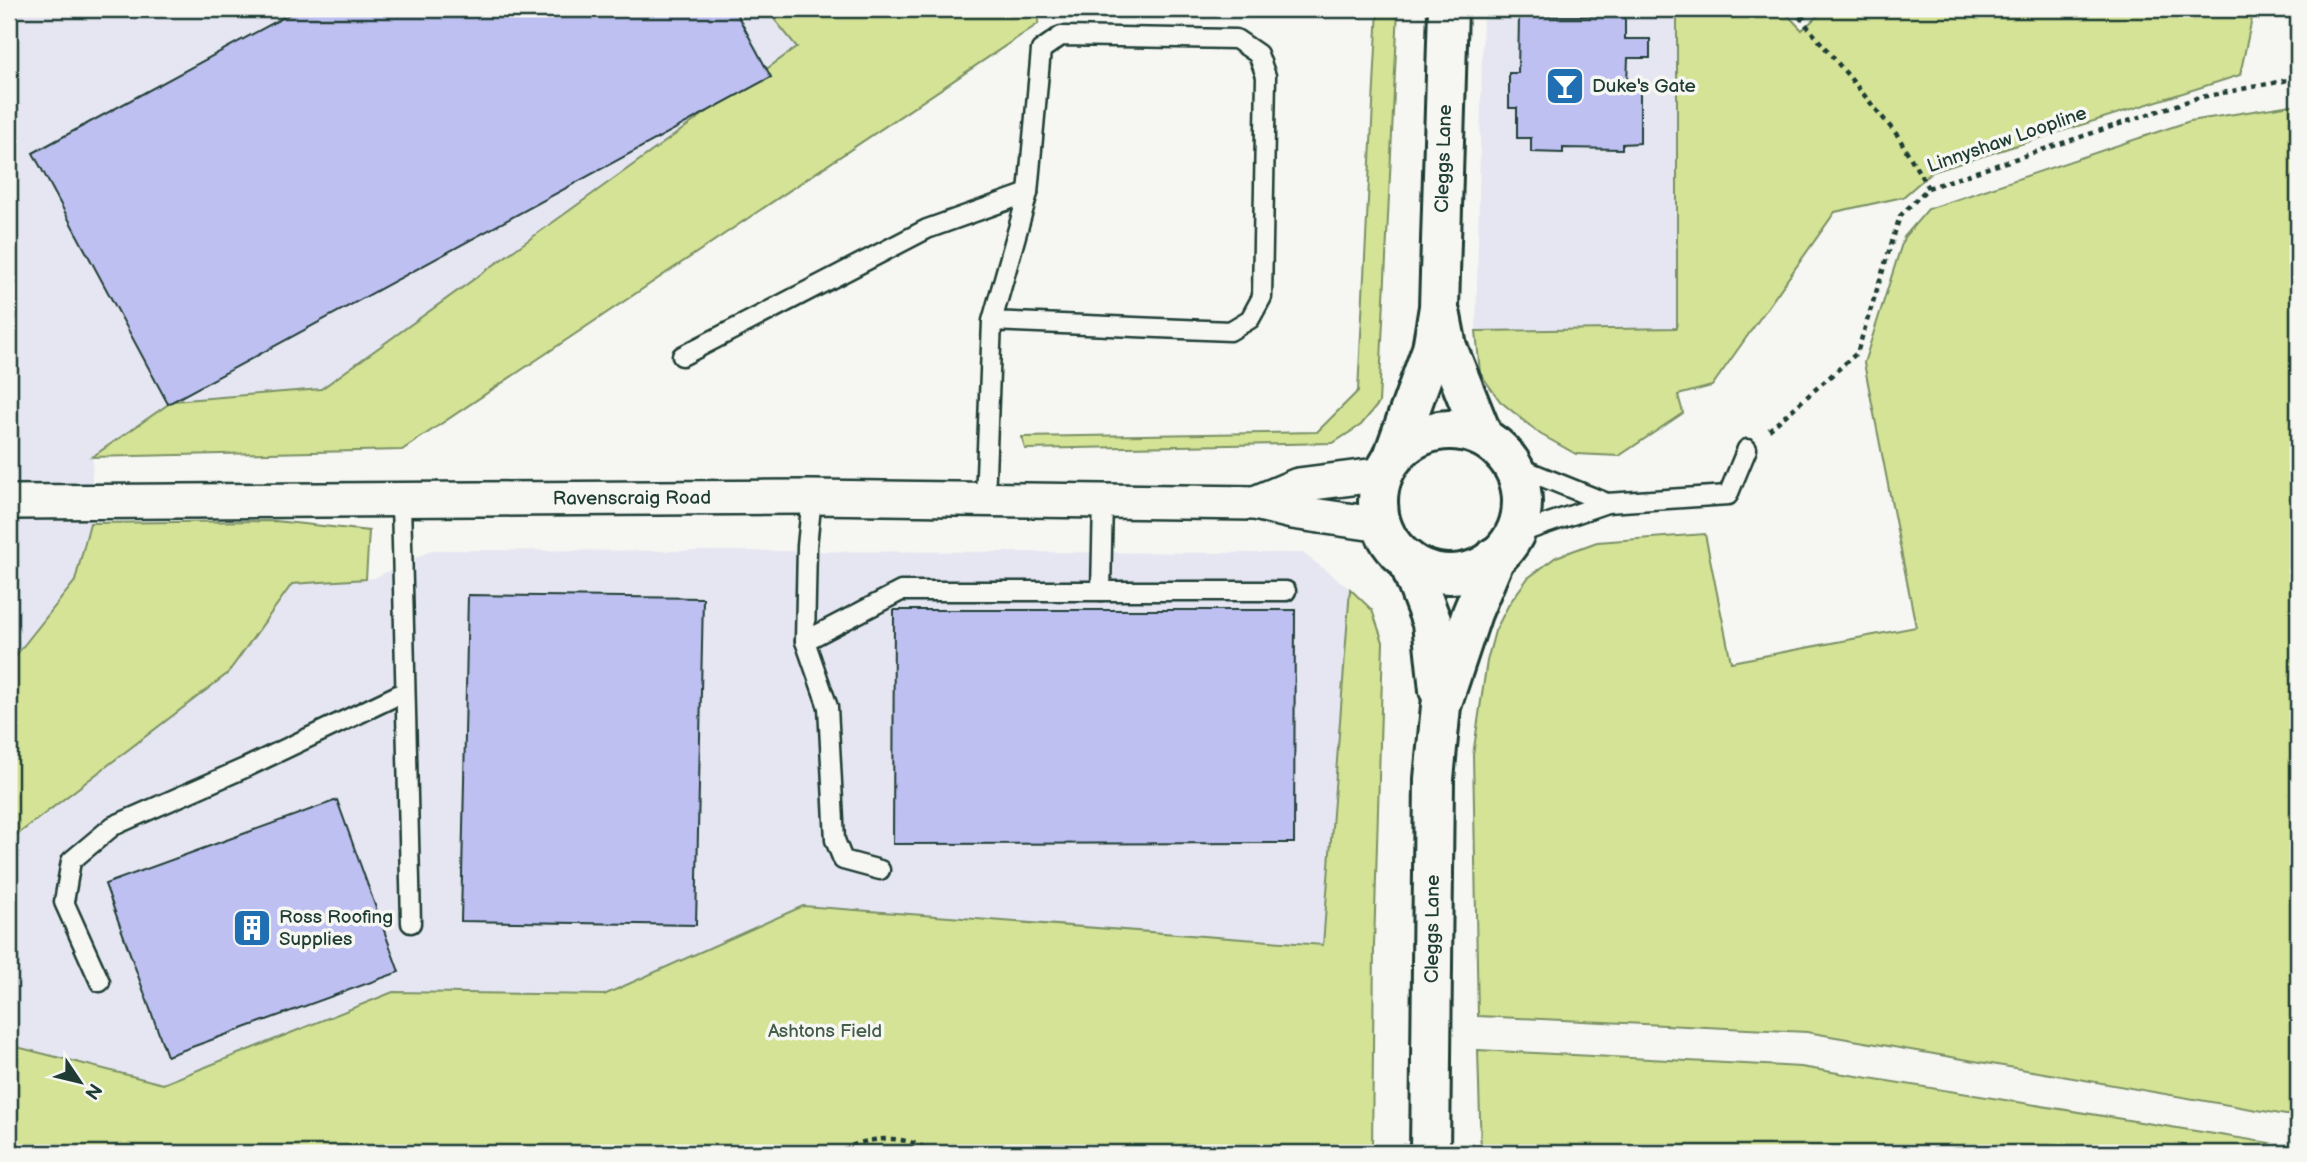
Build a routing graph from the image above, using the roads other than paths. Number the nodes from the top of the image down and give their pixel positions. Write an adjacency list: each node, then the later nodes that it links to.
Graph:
1 (1448, 9): 3 (main road, Cleggs Lane)
2 (1028, 193): 4 (lane); 4 (lane); 5 (lane)
3 (1439, 307): 6 (main road, Cleggs Lane); 9 (main road, Cleggs Lane)
4 (992, 321): 11 (lane)
5 (682, 356)
6 (1483, 437): 8 (main road); 9 (main road)
7 (1747, 449): 16 (lane)
8 (1513, 465): 16 (lane); 18 (main road)
9 (1389, 466): 15 (street, Ravenscraig Road); 17 (main road)
10 (812, 497): 11 (street, Ravenscraig Road); 12 (street, Ravenscraig Road); 22 (lane)
11 (985, 500): 14 (street, Ravenscraig Road)
12 (401, 501): 13 (street, Ravenscraig Road); 23 (lane)
13 (9, 502)
14 (1103, 502): 15 (street, Ravenscraig Road); 20 (lane)
15 (1255, 503): 17 (street, Ravenscraig Road)
16 (1607, 503): 18 (lane)
17 (1382, 525): 19 (main road)
18 (1505, 546): 19 (main road); 24 (main road, Cleggs Lane)
19 (1408, 560): 24 (main road, Cleggs Lane)
20 (1101, 591): 21 (lane); 22 (lane)
21 (1286, 591)
22 (805, 641): 25 (lane)
23 (404, 692): 26 (lane); 27 (lane)
24 (1441, 706): 28 (main road, Cleggs Lane)
25 (880, 870)
26 (411, 923)
27 (100, 982)
28 (1430, 1153)

